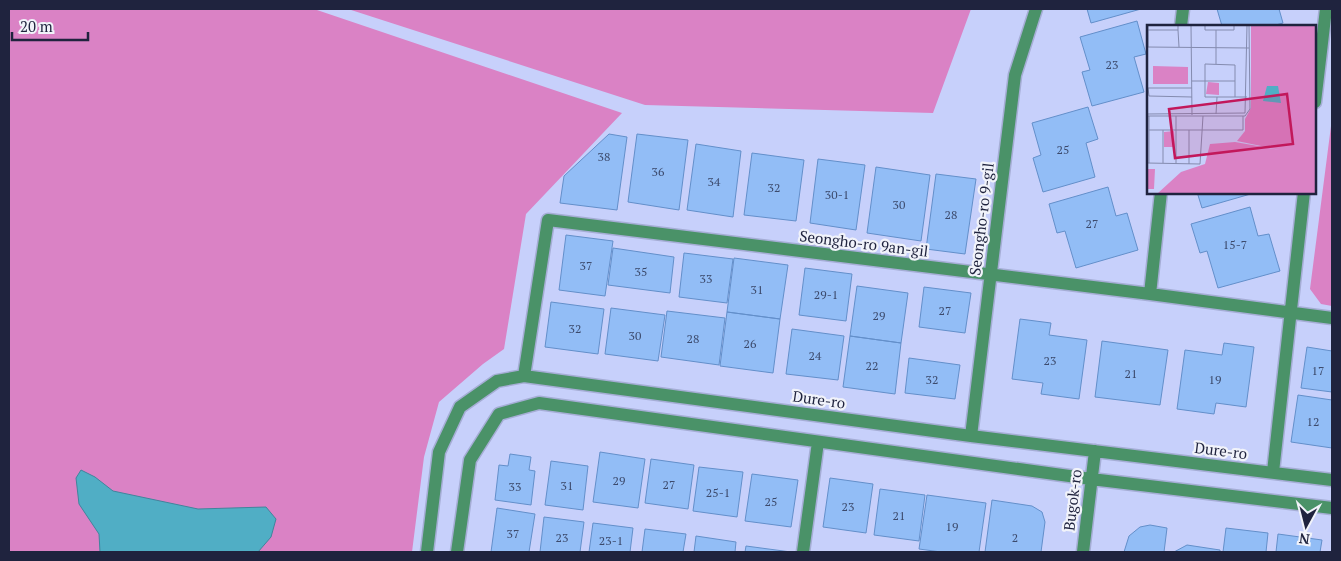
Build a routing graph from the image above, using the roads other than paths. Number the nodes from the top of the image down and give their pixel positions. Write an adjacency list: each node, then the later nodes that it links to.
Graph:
1 (1036, 9): 8 (street, Seongho-ro 9-gil)
2 (1183, 9): 4 (street)
3 (1326, 9): 5 (street)
4 (1181, 25)
5 (1316, 94)
6 (1161, 194): 9 (street)
7 (1304, 194): 10 (street)
8 (990, 275): 9 (street, Seongho-ro 9an-gil); 12 (street, Seongho-ro 9an-gil); 13 (street, Seongho-ro 9-gil)
9 (1150, 294): 10 (street, Seongho-ro 9an-gil)
10 (1290, 314): 11 (street, Seongho-ro 9an-gil); 16 (street)
11 (1332, 318)
12 (524, 376): 13 (street, Dure-ro); 20 (street, Dure-ro)
13 (971, 436): 15 (street, Dure-ro)
14 (818, 442): 17 (street); 21 (street); 22 (street)
15 (1095, 450): 16 (street, Dure-ro); 17 (street, Bugok-ro)
16 (1273, 472): 18 (street, Dure-ro)
17 (1091, 479): 19 (street); 23 (street, Bugok-ro)
18 (1332, 480)
19 (1332, 508)
20 (427, 552)
21 (457, 552)
22 (803, 552)
23 (1083, 552)

